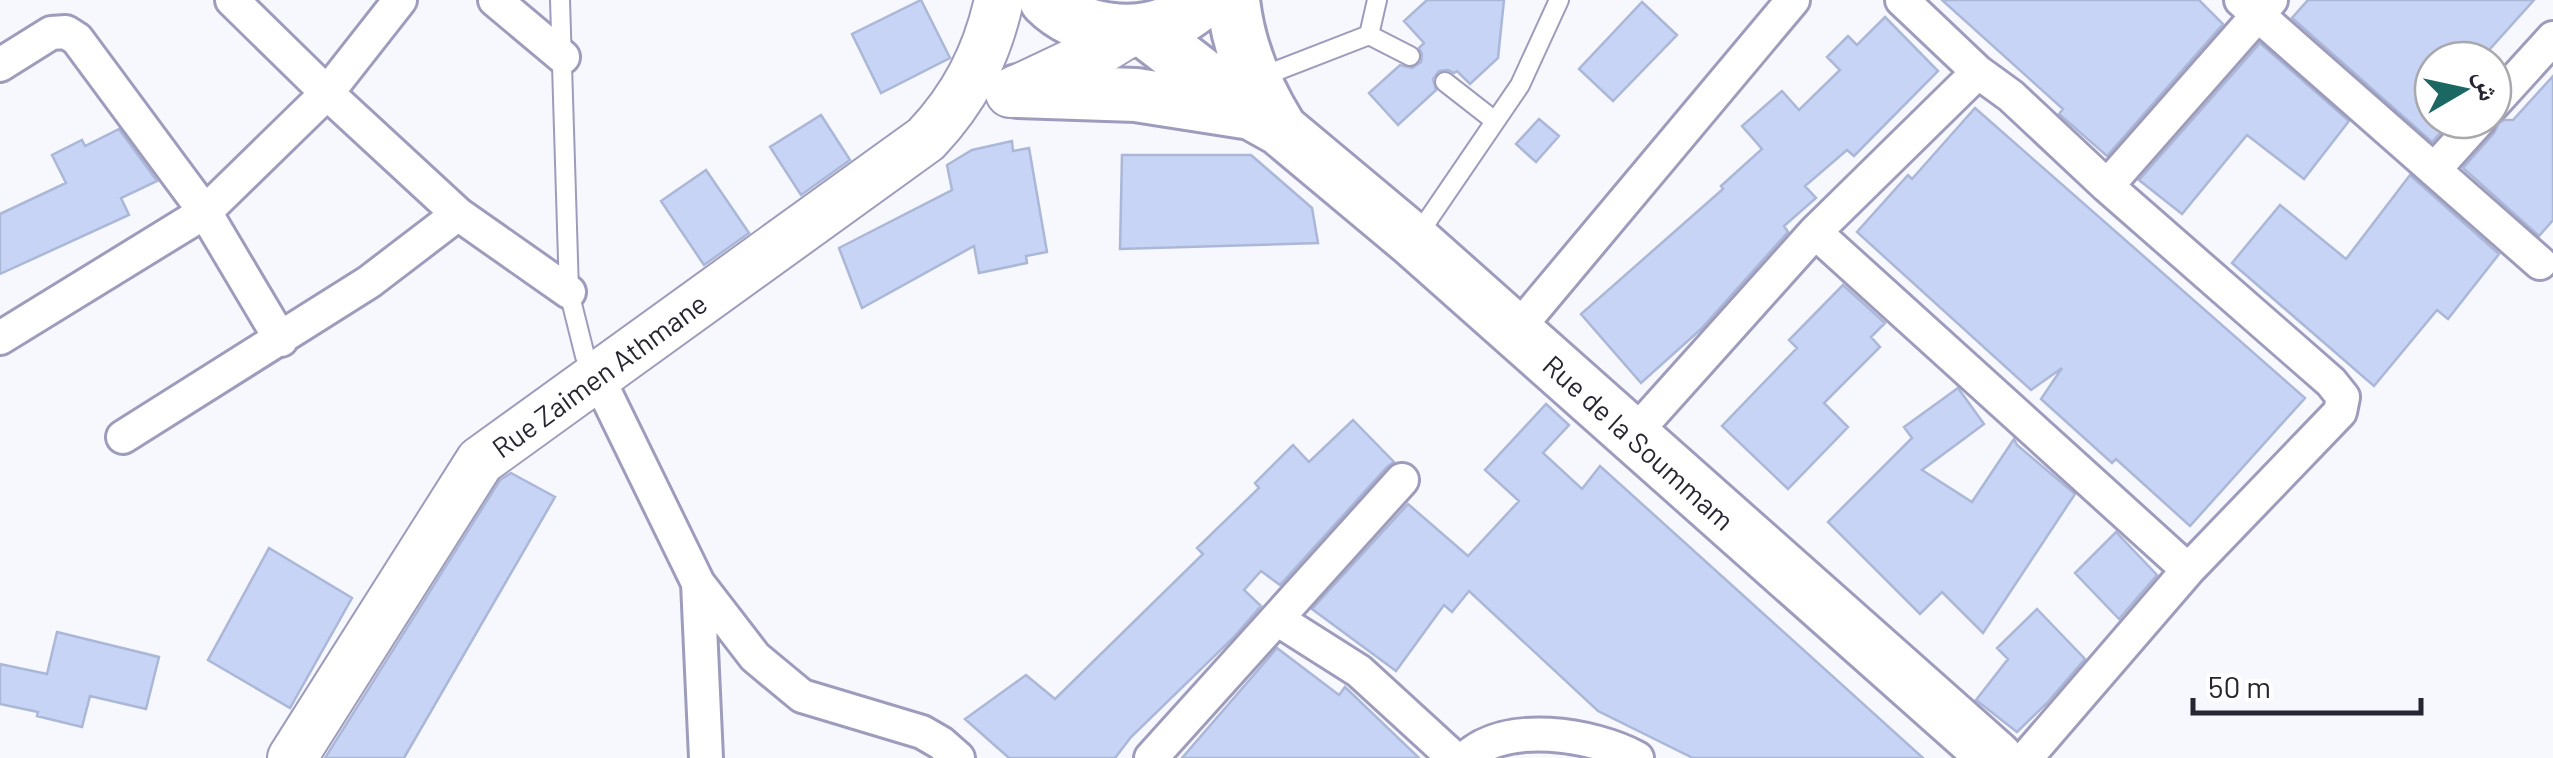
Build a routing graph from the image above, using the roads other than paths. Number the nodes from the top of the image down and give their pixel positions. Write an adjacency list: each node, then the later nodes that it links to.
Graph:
1 (232, 0): 24 (street)
2 (400, 0): 24 (street)
3 (495, 0): 18 (street)
4 (560, 0): 18 (lane)
5 (999, 0): 26 (main road)
6 (1046, 0): 14 (main road)
7 (1204, 0): 14 (main road)
8 (1232, 0): 25 (main road)
9 (1378, 0): 15 (lane)
10 (1559, 0): 27 (lane)
11 (1793, 0): 37 (street)
12 (1902, 0): 20 (street)
13 (2256, 5): 29 (street); 30 (street)
14 (1138, 31): 23 (main road); 25 (main road, Rue de la Soummam)
15 (1369, 35): 17 (lane); 25 (lane)
16 (2553, 38): 22 (street)
17 (1410, 56)
18 (563, 58): 36 (lane)
19 (0, 66): 31 (street)
20 (1978, 72): 30 (street); 33 (street)
21 (1444, 82): 27 (lane)
22 (2513, 82)
23 (1018, 91): 25 (main road); 26 (main road)
24 (327, 93): 31 (street); 32 (street)
25 (1262, 108): 34 (main road, Rue de la Soummam)
26 (950, 114): 40 (main road, Rue Zaimen Athmane)
27 (1495, 120): 34 (lane)
28 (2461, 140): 29 (street)
29 (2434, 170): 35 (street)
30 (2107, 186): 44 (street)
31 (205, 212): 38 (street); 39 (street)
32 (458, 214): 36 (street); 39 (street)
33 (1815, 232): 41 (street); 44 (street)
34 (1414, 241): 37 (main road, Rue de la Soummam)
35 (2540, 262)
36 (569, 292): 40 (lane)
37 (1515, 332): 41 (main road, Rue de la Soummam)
38 (0, 338)
39 (281, 340): 42 (street)
40 (597, 376): 45 (street); 47 (main road, Rue Zaimen Athmane)
41 (1632, 436): 54 (main road, Rue de la Soummam)
42 (123, 438)
43 (1402, 480): 46 (street)
44 (2188, 570): 55 (street)
45 (698, 583): 48 (street); 49 (street)
46 (1277, 619): 50 (street); 51 (street)
47 (292, 758)
48 (706, 758)
49 (958, 758)
50 (1151, 758)
51 (1454, 758)
52 (1466, 758): 53 (street)
53 (1638, 758)
54 (1996, 758)
55 (2026, 758)

